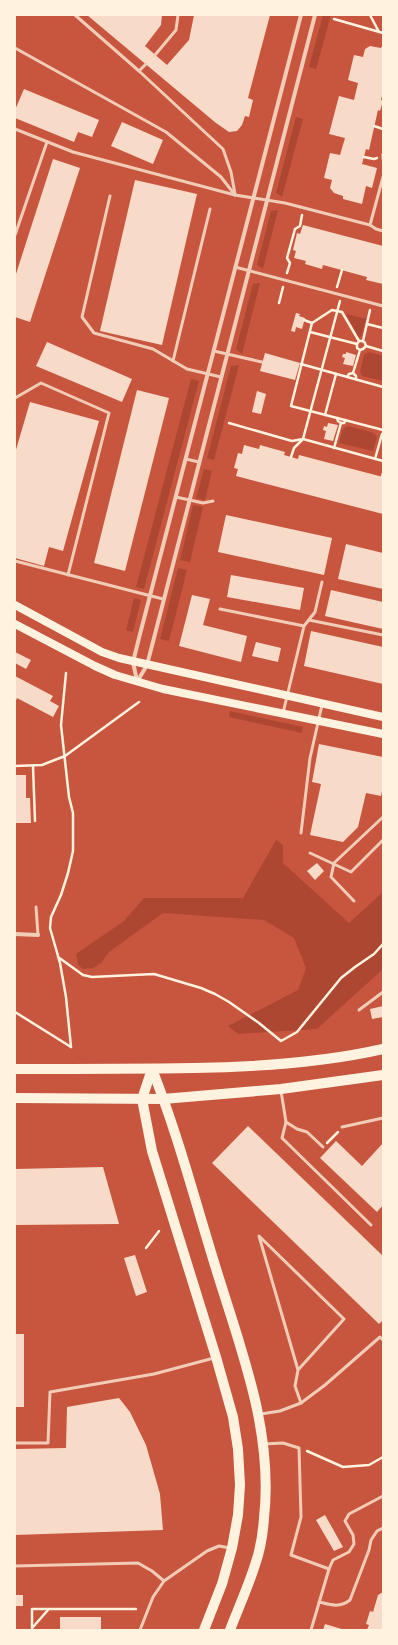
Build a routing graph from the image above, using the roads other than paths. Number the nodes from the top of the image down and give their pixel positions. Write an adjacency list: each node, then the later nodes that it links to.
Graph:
1 (75, 15): 8 (lane)
2 (178, 15): 6 (lane)
3 (301, 15): 16 (street)
4 (315, 15): 17 (street)
5 (15, 48): 14 (lane)
6 (155, 55)
7 (146, 64): 8 (lane)
8 (139, 71): 14 (lane)
9 (15, 129): 10 (lane)
10 (47, 142): 14 (lane); 21 (lane)
11 (383, 154): 12 (lane)
12 (382, 160)
13 (383, 178): 19 (lane)
14 (235, 195): 16 (lane)
15 (110, 196): 27 (lane)
16 (253, 198): 17 (lane); 22 (street)
17 (266, 200): 19 (lane); 23 (street)
18 (210, 209): 27 (lane)
19 (370, 225): 20 (lane)
20 (383, 231)
21 (15, 235)
22 (235, 267): 23 (lane); 25 (street)
23 (248, 270): 24 (lane); 26 (street)
24 (383, 306)
25 (214, 351): 26 (lane); 29 (street)
26 (227, 354): 28 (lane); 30 (street)
27 (173, 361): 29 (lane)
28 (262, 362)
29 (208, 374): 30 (lane); 32 (street)
30 (221, 377): 33 (street)
31 (15, 398): 38 (lane)
32 (186, 459): 33 (lane); 34 (street)
33 (199, 462): 35 (street)
34 (176, 497): 35 (lane); 40 (street)
35 (189, 500): 36 (lane); 41 (street)
36 (213, 501)
37 (15, 561): 38 (lane)
38 (68, 575): 40 (lane)
39 (322, 582): 44 (lane)
40 (150, 596): 41 (lane); 48 (street)
41 (163, 599): 49 (street)
42 (15, 605): 48 (main road)
43 (220, 609): 46 (lane)
44 (309, 620): 46 (lane); 47 (lane)
45 (15, 624): 50 (main road)
46 (304, 626): 51 (lane)
47 (383, 635)
48 (134, 662): 49 (main road); 50 (street)
49 (147, 664): 50 (street); 51 (main road)
50 (137, 682): 53 (main road)
51 (287, 696): 52 (main road); 53 (lane)
52 (322, 704): 54 (main road); 55 (lane)
53 (283, 713): 55 (main road)
54 (383, 717)
55 (318, 720): 56 (main road); 58 (lane)
56 (383, 734)
57 (383, 817): 61 (lane)
58 (301, 833)
59 (383, 840): 61 (lane)
60 (310, 853): 61 (lane)
61 (334, 863): 62 (lane)
62 (354, 901)
63 (36, 906): 65 (lane)
64 (15, 934): 65 (street)
65 (38, 935)
66 (383, 992): 67 (lane)
67 (359, 1010)
68 (383, 1049): 70 (main road)
69 (15, 1069): 70 (main road)
70 (152, 1069): 74 (main road); 75 (main road)
71 (383, 1075): 72 (main road)
72 (281, 1089): 75 (main road); 77 (lane)
73 (15, 1098): 74 (main road)
74 (142, 1099): 75 (main road); 82 (main road)
75 (164, 1099): 85 (main road)
76 (383, 1118): 78 (lane)
77 (286, 1122): 79 (lane); 80 (lane)
78 (342, 1127)
79 (323, 1147)
80 (371, 1225)
81 (383, 1340): 84 (lane)
82 (216, 1357): 86 (lane); 90 (main road)
83 (298, 1370): 83 (lane); 84 (lane)
84 (301, 1403): 85 (lane)
85 (259, 1415): 87 (main road)
86 (15, 1443)
87 (264, 1444): 92 (lane); 97 (main road)
88 (383, 1496): 92 (lane)
89 (383, 1528): 94 (lane)
90 (232, 1548): 93 (lane); 96 (main road)
91 (15, 1566): 93 (lane)
92 (329, 1569): 94 (lane)
93 (164, 1581): 95 (lane)
94 (319, 1602): 98 (lane)
95 (140, 1630)
96 (204, 1630)
97 (230, 1630)
98 (311, 1630)

